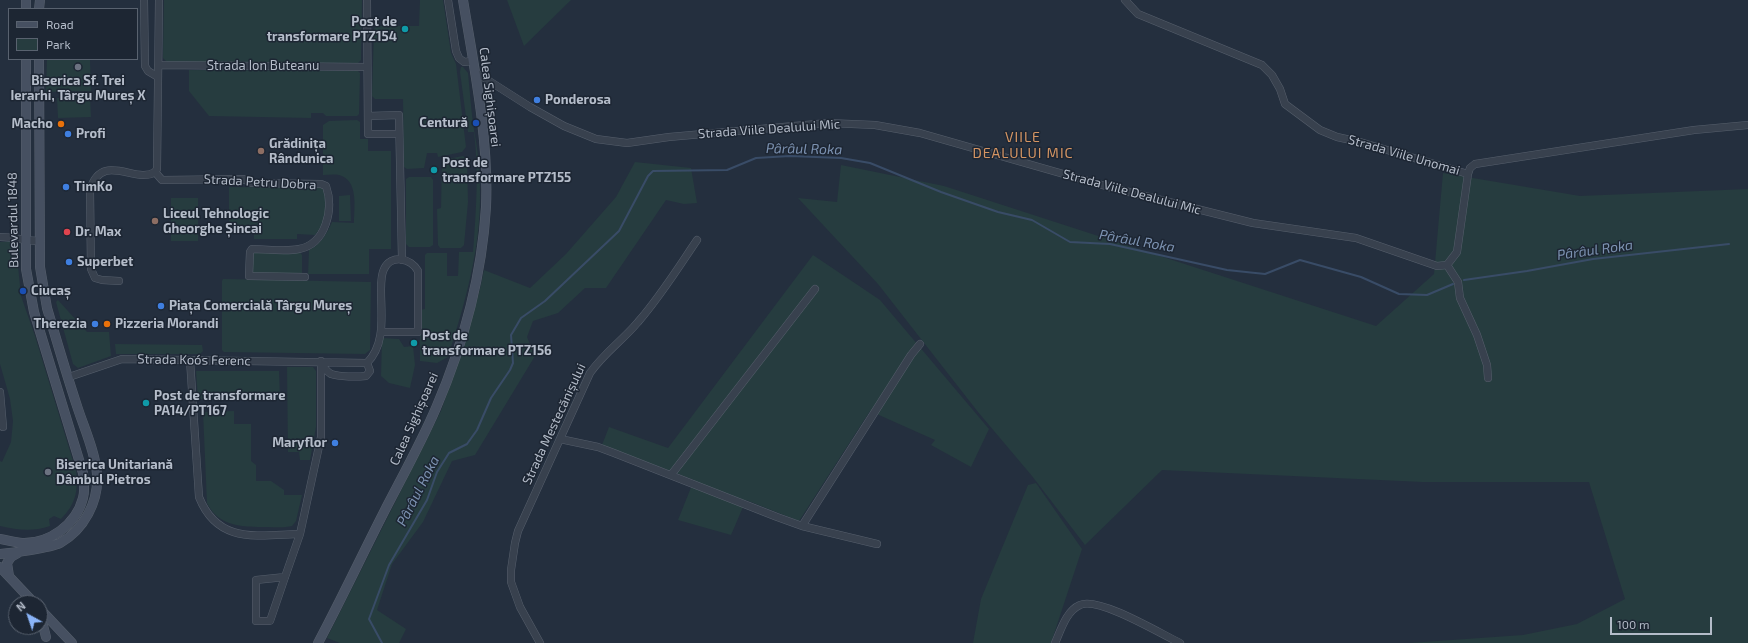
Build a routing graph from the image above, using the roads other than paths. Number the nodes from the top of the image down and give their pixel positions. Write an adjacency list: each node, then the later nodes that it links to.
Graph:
1 (144, 0): 13 (street)
2 (159, 0): 10 (street)
3 (367, 0): 11 (street)
4 (448, 0): 9 (street)
5 (463, 0): 9 (street, Calea Sighișoarei)
6 (1125, 0): 18 (street, Strada Viile Unomai)
7 (26, 60): 21 (street, Bulevardul 1848)
8 (39, 60): 22 (street, Bulevardul 1848)
9 (473, 61): 12 (street, Calea Sighișoarei)
10 (158, 65): 11 (street, Strada Ion Buteanu); 13 (street)
11 (367, 67): 14 (street)
12 (475, 72): 24 (street, Strada Viile Dealului Mic); 55 (street, Calea Sighișoarei)
13 (158, 77): 17 (street)
14 (368, 116): 16 (street); 16 (street)
15 (1748, 125): 18 (street, Strada Viile Unomai)
16 (399, 134): 23 (street)
17 (155, 172): 25 (street, Strada Petru Dobra); 26 (street)
18 (1468, 174): 24 (street)
19 (0, 237): 21 (street)
20 (697, 240): 38 (street, Strada Mestecănișului)
21 (25, 241): 22 (street); 35 (street, Bulevardul 1848)
22 (40, 241): 33 (street, Bulevardul 1848)
23 (402, 260): 28 (street); 28 (street)
24 (1448, 265): 34 (street)
25 (305, 277)
26 (119, 281)
27 (815, 289): 39 (street)
28 (381, 332): 32 (street)
29 (920, 344): 40 (street)
30 (190, 360): 31 (street, Strada Koós Ferenc); 33 (street, Strada Koós Ferenc); 41 (street)
31 (321, 361): 32 (street, Strada Koós Ferenc); 32 (street); 41 (street)
32 (367, 363)
33 (68, 378): 35 (street); 46 (street, Bulevardul 1848)
34 (1488, 378)
35 (56, 382): 43 (street, Bulevardul 1848)
36 (0, 392): 37 (street)
37 (3, 427)
38 (560, 439): 39 (street); 56 (street, Strada Mestecănișului)
39 (671, 474): 40 (street)
40 (802, 526): 45 (street)
41 (300, 534): 50 (street)
42 (0, 539): 43 (street)
43 (11, 541): 44 (street, Bulevardul 1848)
44 (0, 543)
45 (877, 544)
46 (24, 550): 47 (street, Bulevardul 1848); 49 (street)
47 (0, 554)
48 (0, 567): 49 (street)
49 (9, 576): 51 (street)
50 (285, 577): 50 (street)
51 (27, 595)
52 (48, 618): 53 (street)
53 (66, 638): 54 (street)
54 (46, 640)
55 (318, 643)
56 (540, 643)
57 (1055, 643): 58 (street)
58 (1180, 643)

